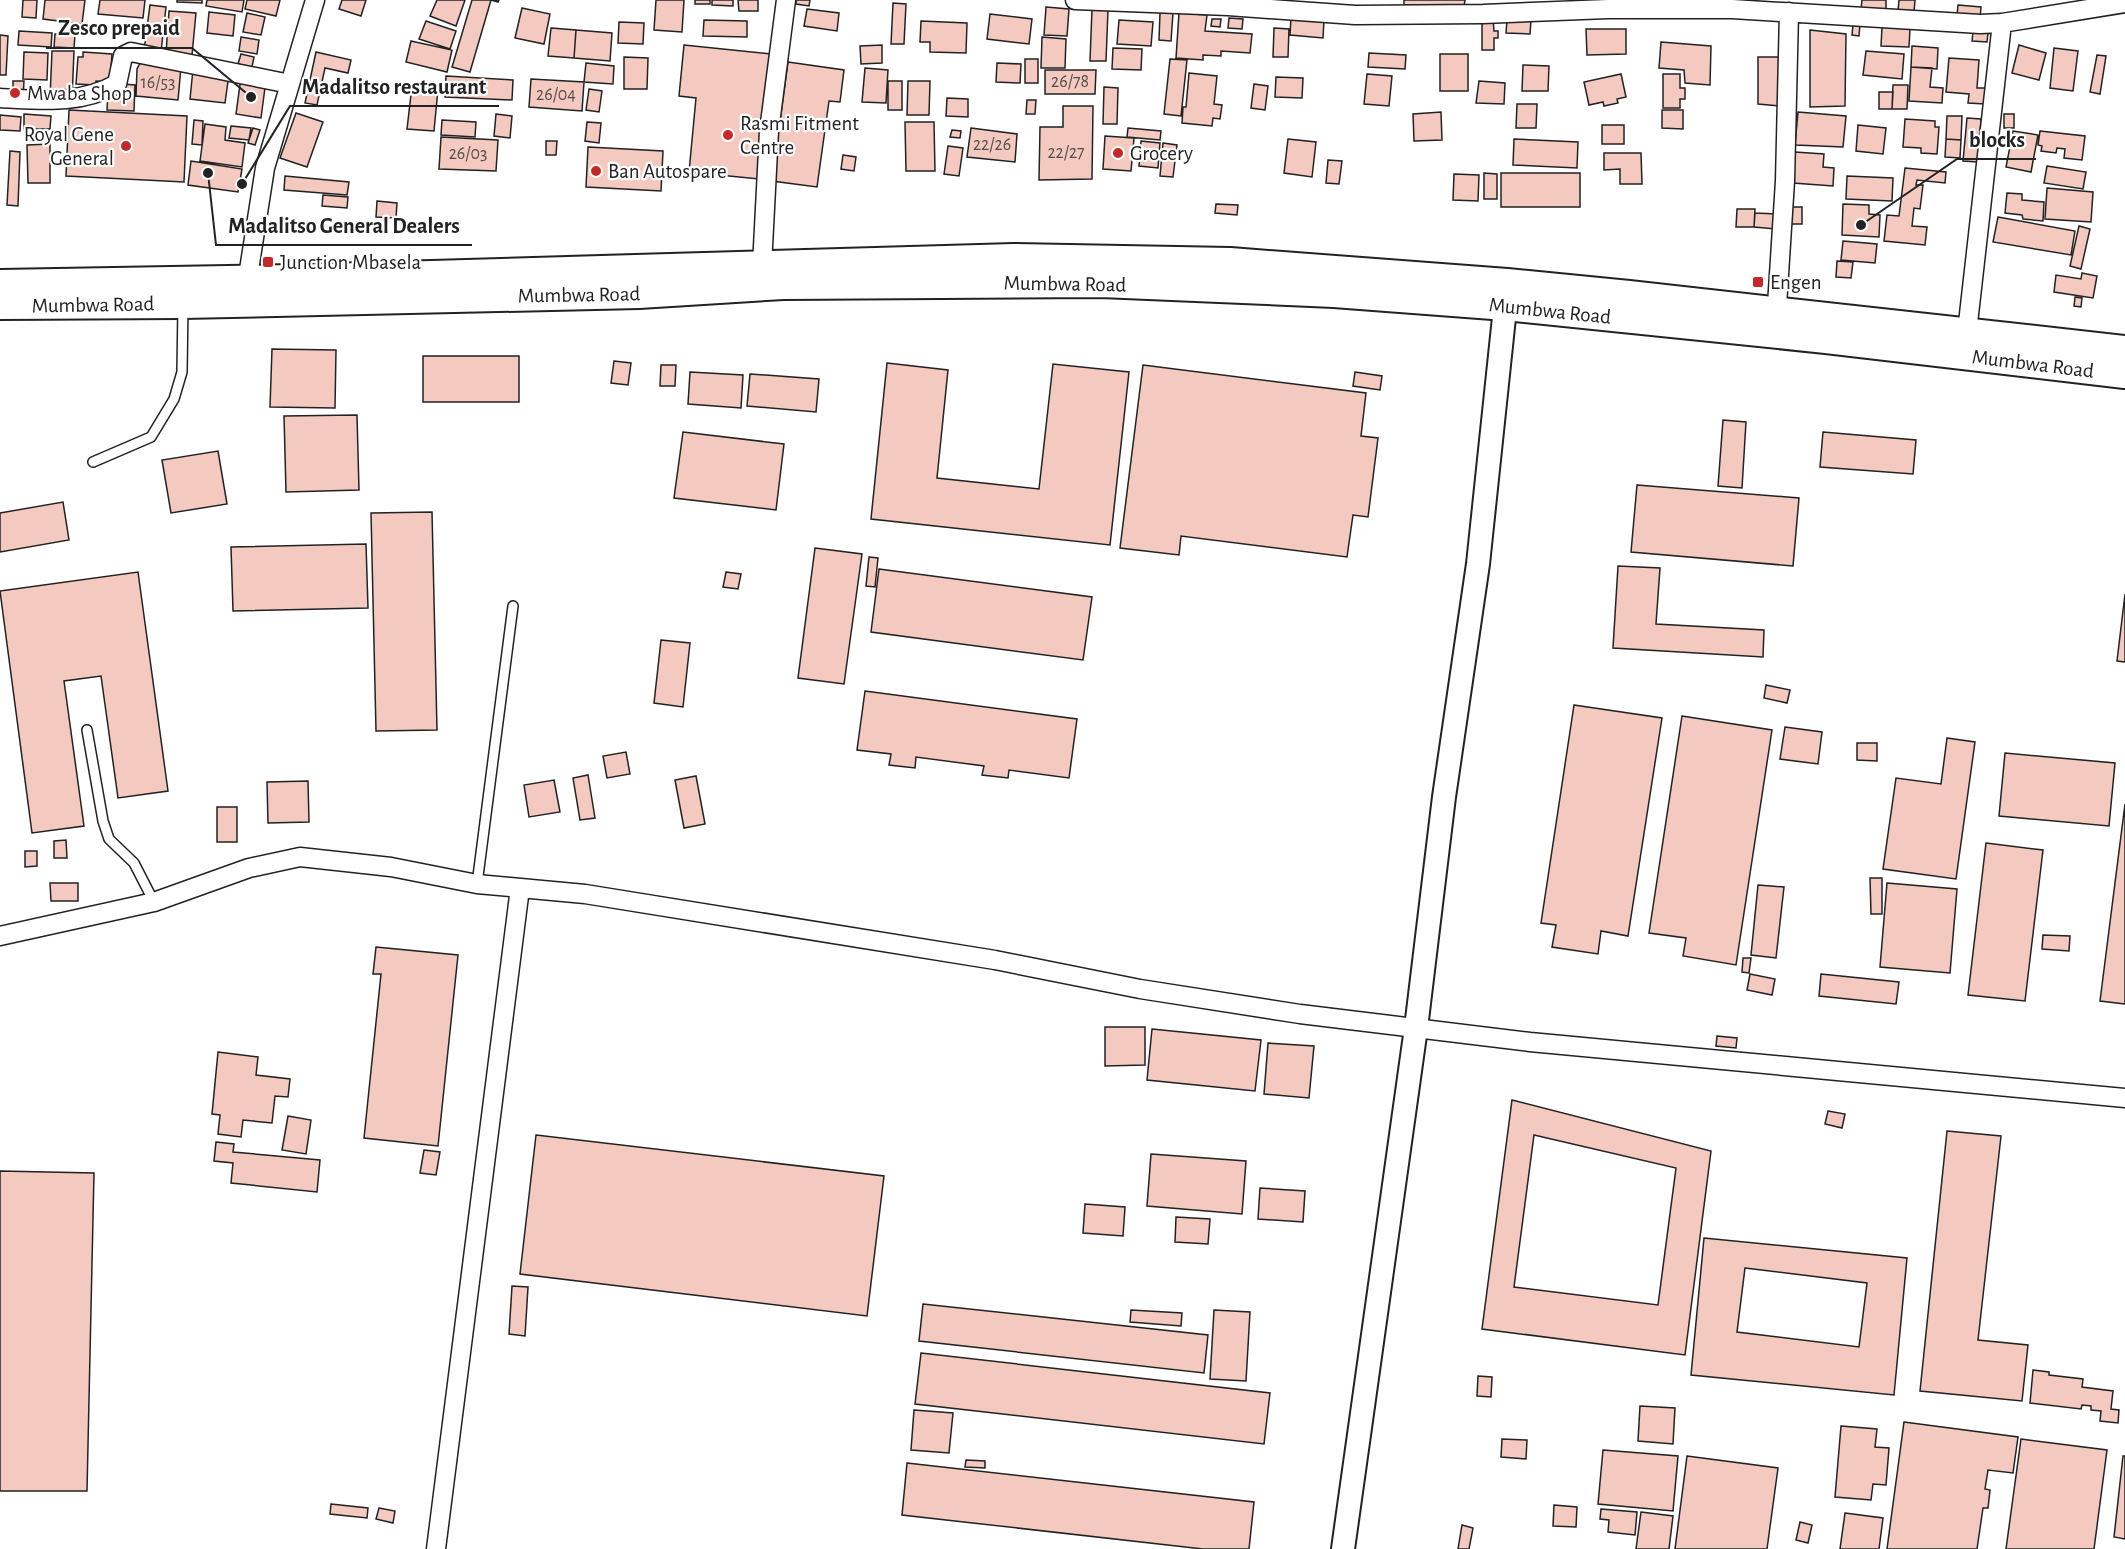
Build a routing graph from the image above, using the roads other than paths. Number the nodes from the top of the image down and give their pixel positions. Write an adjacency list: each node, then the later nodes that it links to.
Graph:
1 (315, 0): 9 (street)
2 (786, 0): 11 (street)
3 (1075, 0): 6 (street)
4 (2125, 3): 8 (street)
5 (1732, 5): 6 (street); 7 (street)
6 (1483, 7)
7 (1789, 12): 8 (street); 17 (street)
8 (2002, 23): 18 (street)
9 (290, 84): 10 (street); 13 (street)
10 (0, 98)
11 (762, 266): 13 (main road, Mumbwa Road); 14 (main road, Mumbwa Road)
12 (0, 284): 13 (main road, Mumbwa Road)
13 (246, 291): 14 (main road, Mumbwa Road); 15 (main road, Mumbwa Road)
14 (1506, 294): 17 (main road, Mumbwa Road); 28 (street)
15 (183, 304): 16 (main road, Mumbwa Road); 21 (lane)
16 (0, 306)
17 (1776, 322): 18 (main road, Mumbwa Road); 20 (main road, Mumbwa Road)
18 (1967, 332): 19 (main road, Mumbwa Road)
19 (2125, 350)
20 (2125, 374)
21 (93, 462)
22 (513, 606): 24 (lane)
23 (87, 730): 26 (lane)
24 (477, 884): 25 (street); 26 (street)
25 (520, 888): 28 (street); 30 (street)
26 (154, 902): 27 (street)
27 (0, 936)
28 (1416, 1028): 29 (street); 31 (street)
29 (2125, 1098)
30 (436, 1549)
31 (1343, 1549)

